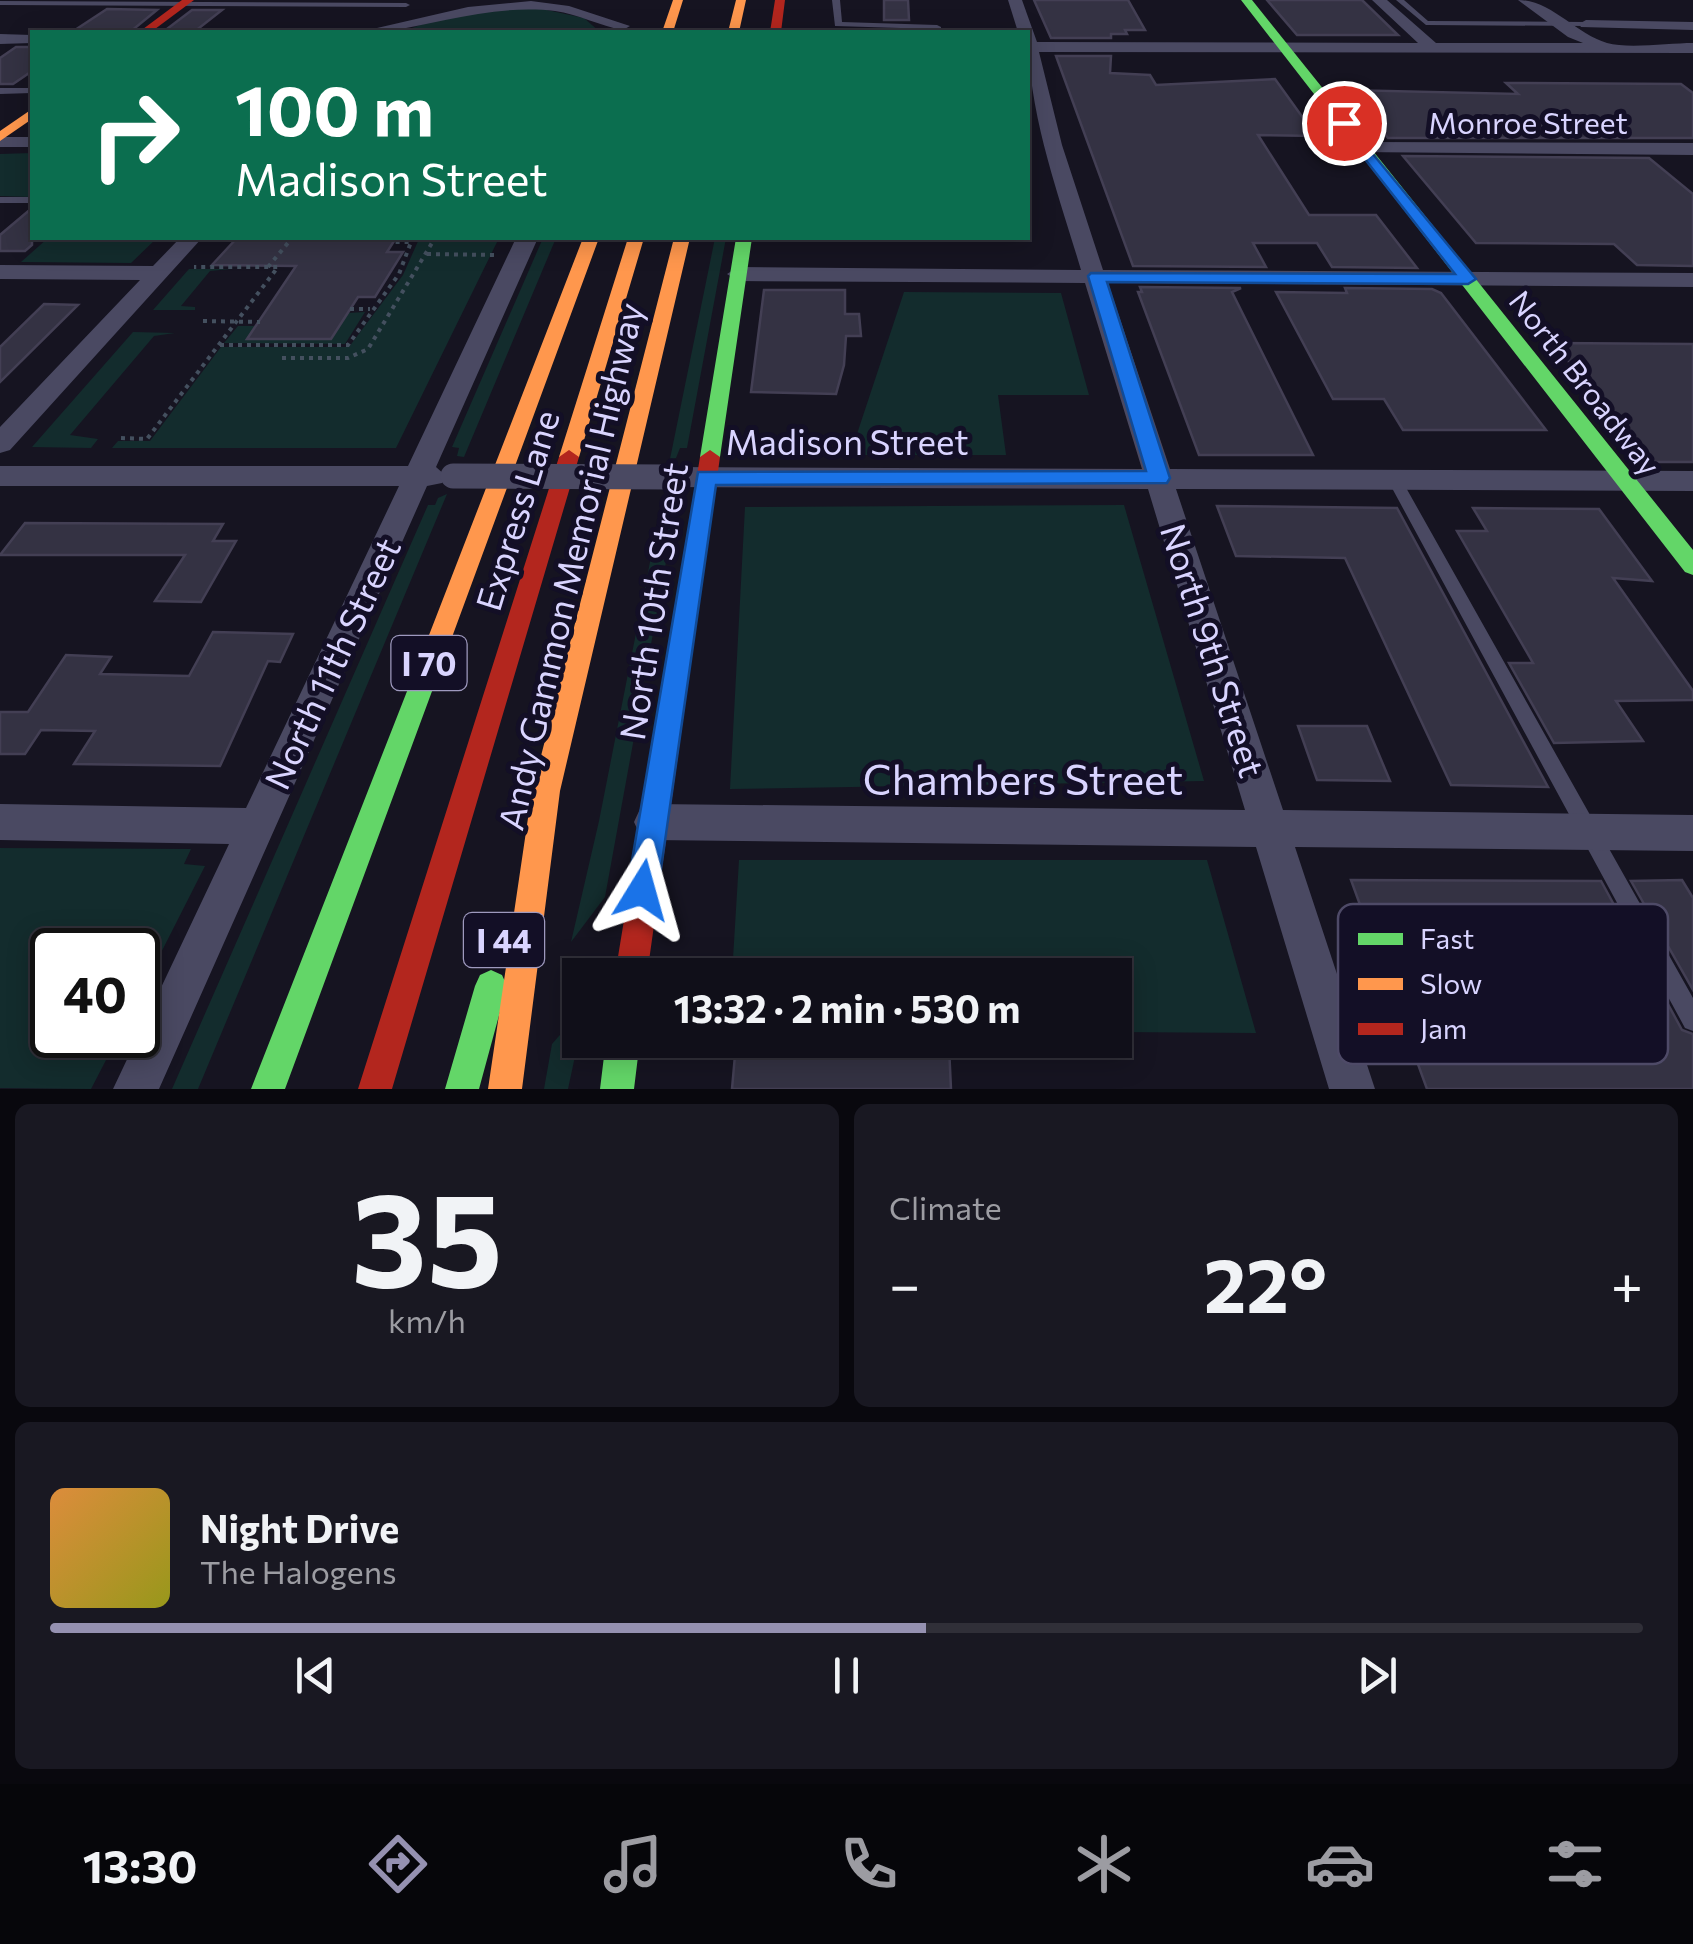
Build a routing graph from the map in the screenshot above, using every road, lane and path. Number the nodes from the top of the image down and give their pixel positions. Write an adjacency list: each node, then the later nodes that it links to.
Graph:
1 (654, 0): 21 (main road)
2 (678, 0): 22 (main road)
3 (741, 0): 23 (main road)
4 (780, 0): 24 (main road)
5 (836, 0): 25 (lane)
6 (1015, 0): 26 (street, North 9th Street)
7 (1246, 0): 30 (main road, North Broadway)
8 (1379, 0): 31 (street)
9 (1400, 0): 17 (lane)
10 (1525, 0): 17 (street)
11 (1552, 0): 16 (street)
12 (186, 2): 13 (lane); 14 (lane); 19 (main road)
13 (409, 2): 20 (street)
14 (0, 3)
15 (624, 24): 20 (street)
16 (1586, 24): 17 (lane); 18 (street); 32 (street)
17 (1560, 25): 32 (street)
18 (1693, 26)
19 (147, 30)
20 (382, 30)
21 (650, 30)
22 (668, 30)
23 (734, 30)
24 (776, 30)
25 (937, 30)
26 (1025, 30)
27 (0, 39): 28 (street)
28 (30, 40)
29 (1030, 41): 30 (street)
30 (1284, 48): 31 (street); 44 (main road, North Broadway)
31 (1432, 48): 32 (street)
32 (1608, 48): 33 (street)
33 (1693, 48)
34 (0, 49): 35 (street)
35 (30, 49)
36 (1030, 49): 43 (street, North 9th Street)
37 (0, 91): 38 (lane)
38 (30, 91)
39 (30, 115): 40 (main road)
40 (0, 139): 41 (street)
41 (30, 142)
42 (1030, 145): 43 (street)
43 (1053, 145): 65 (street, North 9th Street)
44 (1364, 148): 45 (street, Monroe Street); 66 (main road, North Broadway)
45 (1689, 152)
46 (0, 200): 47 (lane)
47 (30, 200)
48 (189, 240): 63 (street)
49 (290, 240): 58 (path)
50 (433, 240): 59 (path)
51 (590, 240): 100 (main road, Andy Gammon Memorial Highway / I 70)
52 (635, 240): 101 (main road, Express Lane)
53 (682, 240): 85 (main road, Andy Gammon Memorial Highway)
54 (744, 240): 64 (main road, North 10th Street)
55 (394, 242): 69 (path)
56 (523, 246): 59 (path); 78 (street, North 11th Street)
57 (270, 252): 58 (path)
58 (280, 253): 61 (path)
59 (425, 254): 74 (path)
60 (188, 267): 61 (path)
61 (268, 268): 71 (path)
62 (0, 272): 63 (street)
63 (158, 273): 76 (street)
64 (738, 274): 65 (street); 79 (main road, North 10th Street)
65 (1097, 276): 66 (street); 80 (street, North 9th Street)
66 (1468, 279): 67 (street); 82 (main road, North Broadway)
67 (1693, 280)
68 (350, 309): 69 (path)
69 (370, 309): 73 (path)
70 (202, 322): 71 (path)
71 (238, 322): 72 (path); 73 (path)
72 (260, 322)
73 (220, 345): 75 (path)
74 (282, 358)
75 (121, 438)
76 (0, 444)
77 (0, 476): 78 (street, Madison Street)
78 (436, 476): 79 (street, Madison Street, bridge); 88 (street, North 11th Street)
79 (706, 478): 80 (street, Madison Street); 87 (main road, North 10th Street)
80 (1159, 478): 81 (street, Madison Street); 89 (street, North 9th Street)
81 (1393, 478): 82 (street, Madison Street); 90 (lane)
82 (1623, 479): 83 (street, Madison Street); 84 (main road, North Broadway)
83 (1693, 481)
84 (1693, 566)
85 (546, 791): 102 (main road, I 44); 103 (main road, Andy Gammon Memorial Highway)
86 (0, 822): 88 (street)
87 (652, 822): 89 (street, Chambers Street); 93 (main road, North 10th Street)
88 (257, 826): 99 (street, North 11th Street)
89 (1270, 827): 90 (street, Chambers Street); 96 (street, North 9th Street)
90 (1586, 832): 91 (street, Chambers Street); 92 (lane)
91 (1693, 833)
92 (1627, 904)
93 (632, 958)
94 (1668, 976): 95 (lane)
95 (1693, 1020)
96 (1338, 1044)
97 (621, 1058): 104 (main road)
98 (1344, 1064): 105 (street, North 9th Street)
99 (136, 1089)
100 (268, 1089)
101 (374, 1089)
102 (462, 1089)
103 (505, 1089)
104 (618, 1089)
105 (1352, 1089)

